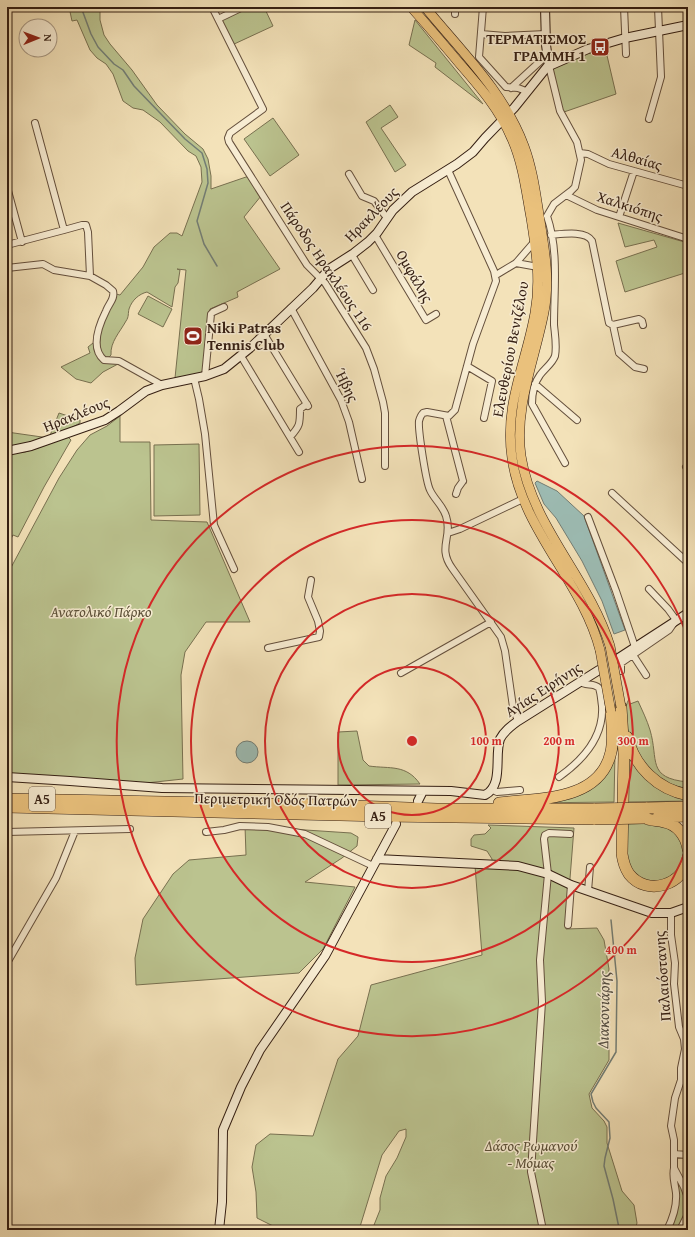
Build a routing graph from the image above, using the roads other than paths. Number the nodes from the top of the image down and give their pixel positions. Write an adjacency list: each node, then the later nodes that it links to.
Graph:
1 (212, 7): 9 (street)
2 (243, 7): 9 (street)
3 (412, 7): 20 (main road, Ελευθερίου Βενιζέλου)
4 (425, 7): 20 (main road, Ελευθερίου Βενιζέλου)
5 (483, 7): 12 (street)
6 (545, 7): 13 (street)
7 (624, 7): 14 (street)
8 (658, 7): 11 (street)
9 (218, 20): 46 (street, Πάροδος Ηρακλέους 116)
10 (688, 26): 11 (street, Ηρακλέους)
11 (659, 31): 14 (street, Ηρακλέους); 21 (street)
12 (481, 34): 13 (street); 18 (street)
13 (546, 34): 16 (street)
14 (625, 38): 15 (street); 17 (street, Ηρακλέους)
15 (626, 54)
16 (547, 55): 17 (street); 18 (street)
17 (549, 66): 19 (street, Ηρακλέους); 23 (street)
18 (511, 88): 19 (street)
19 (526, 92): 20 (street, Ηρακλέους)
20 (506, 116): 24 (street, Ηρακλέους); 32 (main road, Ελευθερίου Βενιζέλου); 37 (main road, Ελευθερίου Βενιζέλου)
21 (649, 119)
22 (35, 123): 33 (street)
23 (580, 153): 25 (street, Αλθαίας); 29 (street)
24 (448, 170): 31 (street, Ηρακλέους); 44 (street)
25 (634, 171): 27 (street, Αλθαίας); 30 (street)
26 (350, 174): 31 (street)
27 (688, 186)
28 (7, 187): 38 (street)
29 (566, 195): 30 (street, Χαλκιόπης); 32 (street)
30 (619, 217): 36 (street, Χαλκιόπης)
31 (387, 218): 34 (street, Ηρακλέους)
32 (544, 218): 35 (street); 92 (main road, Ελευθερίου Βενιζέλου, bridge)
33 (64, 230): 38 (street); 45 (street)
34 (375, 235): 40 (street, Ηρακλέους); 50 (street, Ομφάλης)
35 (551, 235): 51 (street); 59 (street)
36 (688, 239)
37 (535, 241): 41 (street); 42 (main road, Ελευθερίου Βενιζέλου)
38 (22, 242): 39 (street)
39 (7, 245)
40 (352, 255): 46 (street, Ηρακλέους); 47 (street)
41 (516, 263): 42 (street); 44 (street)
42 (538, 267): 74 (main road, Ελευθερίου Βενιζέλου)
43 (7, 268): 45 (street)
44 (496, 275): 55 (street)
45 (90, 276): 60 (street)
46 (321, 278): 49 (street, Ηρακλέους); 68 (street, Πάροδος Ηρακλέους 116)
47 (374, 290)
48 (224, 307): 57 (street)
49 (291, 308): 53 (street, Ηρακλέους); 69 (street, Ήβης)
50 (436, 314)
51 (613, 325): 52 (street); 56 (street)
52 (643, 326)
53 (264, 334): 54 (street, Ηρακλέους); 64 (street)
54 (240, 356): 57 (street, Ηρακλέους); 64 (street)
55 (467, 366): 61 (street); 62 (street)
56 (644, 370)
57 (205, 376): 58 (street, Ηρακλέους)
58 (194, 378): 60 (street, Ηρακλέους); 78 (street)
59 (535, 384): 63 (street); 67 (street)
60 (162, 385): 65 (street, Ηρακλέους)
61 (446, 416): 70 (street); 76 (street)
62 (484, 418)
63 (577, 420)
64 (290, 437): 66 (street)
65 (7, 451)
66 (299, 452)
67 (565, 463)
68 (385, 466)
69 (362, 479)
70 (463, 481): 71 (street); 73 (street)
71 (471, 482)
72 (612, 493): 77 (street)
73 (456, 494)
74 (523, 499): 76 (street); 92 (main road, Ελευθερίου Βενιζέλου, bridge)
75 (588, 517): 85 (street)
76 (448, 533): 83 (street)
77 (688, 564)
78 (234, 569)
79 (311, 580): 84 (street)
80 (649, 589): 82 (street)
81 (688, 613): 82 (street)
82 (676, 620): 85 (street)
83 (491, 622): 89 (street); 93 (street)
84 (268, 648)
85 (634, 651): 86 (street); 88 (street); 90 (street)
86 (617, 659)
87 (599, 670): 91 (street, Αγίας Ειρήνης)
88 (621, 671)
89 (401, 673)
90 (646, 676)
91 (580, 681): 93 (street, Αγίας Ειρήνης); 95 (street)
92 (616, 710): 99 (highway); 102 (highway); 115 (highway); 119 (highway)
93 (518, 721): 96 (street, Αγίας Ειρήνης)
94 (7, 777): 98 (street)
95 (560, 777)
96 (491, 789): 97 (street); 98 (street)
97 (520, 790)
98 (423, 791): 101 (street)
99 (688, 795)
100 (7, 799): 102 (highway, Περιμετρική Οδός Πατρών / Α5)
101 (418, 801)
102 (325, 805): 106 (highway, Περιμετρική Οδός Πατρών / Α5)
103 (7, 807): 106 (highway, Περιμετρική Οδός Πατρών / Α5)
104 (688, 807): 105 (highway, Περιμετρική Οδός Πατρών / Α5)
105 (645, 813): 106 (highway, Περιμετρική Οδός Πατρών / Α5, bridge); 107 (highway, Περιμετρική Οδός Πατρών / Α5); 114 (highway)
106 (595, 814)
107 (688, 816)
108 (396, 824): 116 (street)
109 (130, 829): 110 (street)
110 (75, 831): 111 (street); 125 (street)
111 (7, 832)
112 (206, 832): 116 (street)
113 (570, 834): 118 (street)
114 (688, 849)
115 (688, 857)
116 (375, 862): 118 (street); 131 (street)
117 (590, 867): 121 (street)
118 (548, 874): 120 (street); 132 (street)
119 (688, 876)
120 (571, 885): 121 (street); 124 (street)
121 (588, 891): 123 (street)
122 (688, 907): 123 (street)
123 (671, 913): 126 (street, Παλαιόστανης)
124 (568, 925)
125 (7, 963)
126 (674, 1154): 127 (street); 128 (street, Παλαιόστανης)
127 (688, 1155)
128 (674, 1168): 129 (street, Παλαιόστανης); 133 (street)
129 (688, 1198)
130 (688, 1214): 134 (street)
131 (219, 1230)
132 (543, 1230)
133 (667, 1230)
134 (680, 1230)

